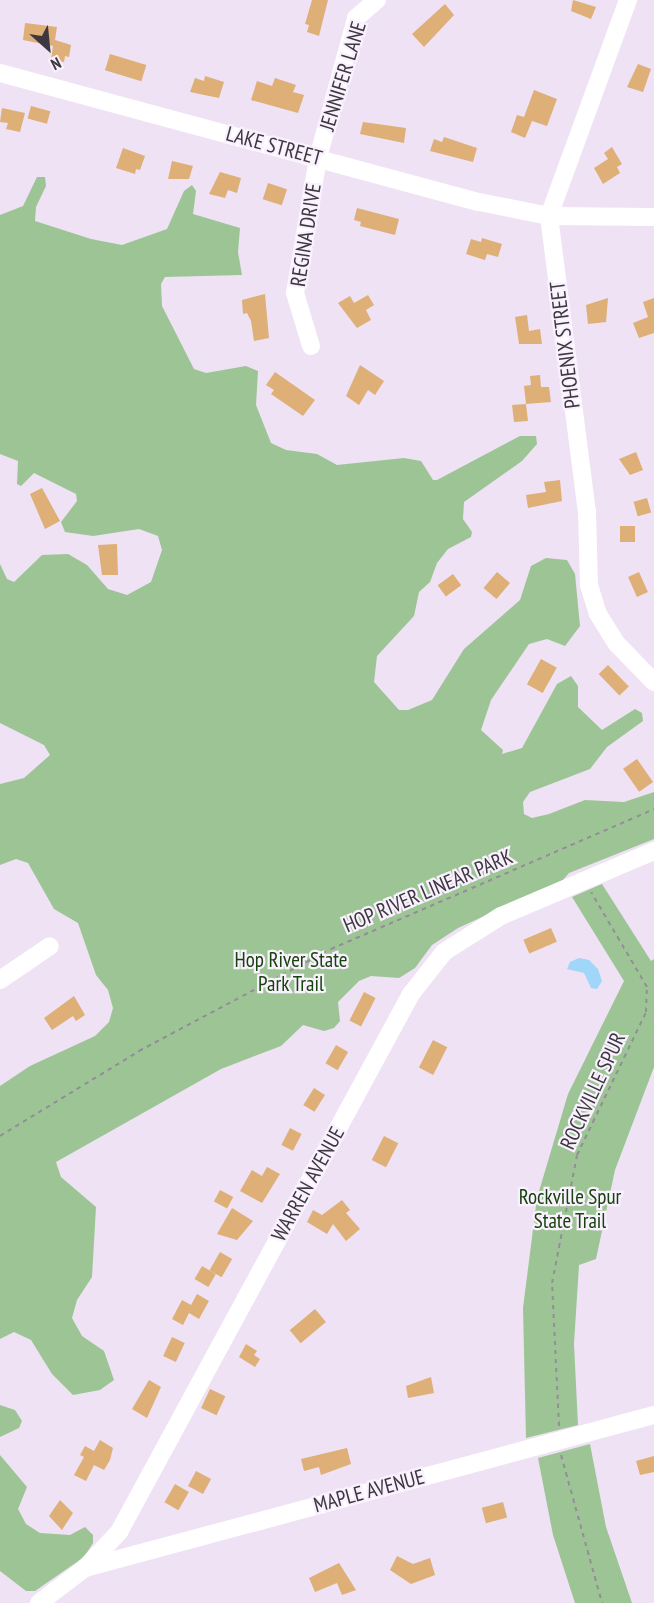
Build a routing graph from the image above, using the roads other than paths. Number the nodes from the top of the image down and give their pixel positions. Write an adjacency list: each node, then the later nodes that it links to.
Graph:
1 (377, 0): 4 (street, JENNIFER LANE)
2 (628, 0): 5 (street, PHOENIX STREET)
3 (0, 73): 4 (street, LAKE STREET)
4 (318, 158): 5 (street, LAKE STREET); 7 (street, REGINA DRIVE)
5 (549, 216): 6 (street, LAKE STREET); 8 (street, PHOENIX STREET)
6 (654, 217)
7 (311, 346)
8 (654, 682)
9 (654, 851): 13 (street, WARREN AVENUE)
10 (50, 946): 11 (street)
11 (0, 980)
12 (654, 1415): 13 (street, MAPLE AVENUE)
13 (85, 1568): 14 (street, WARREN AVENUE)
14 (39, 1603)

